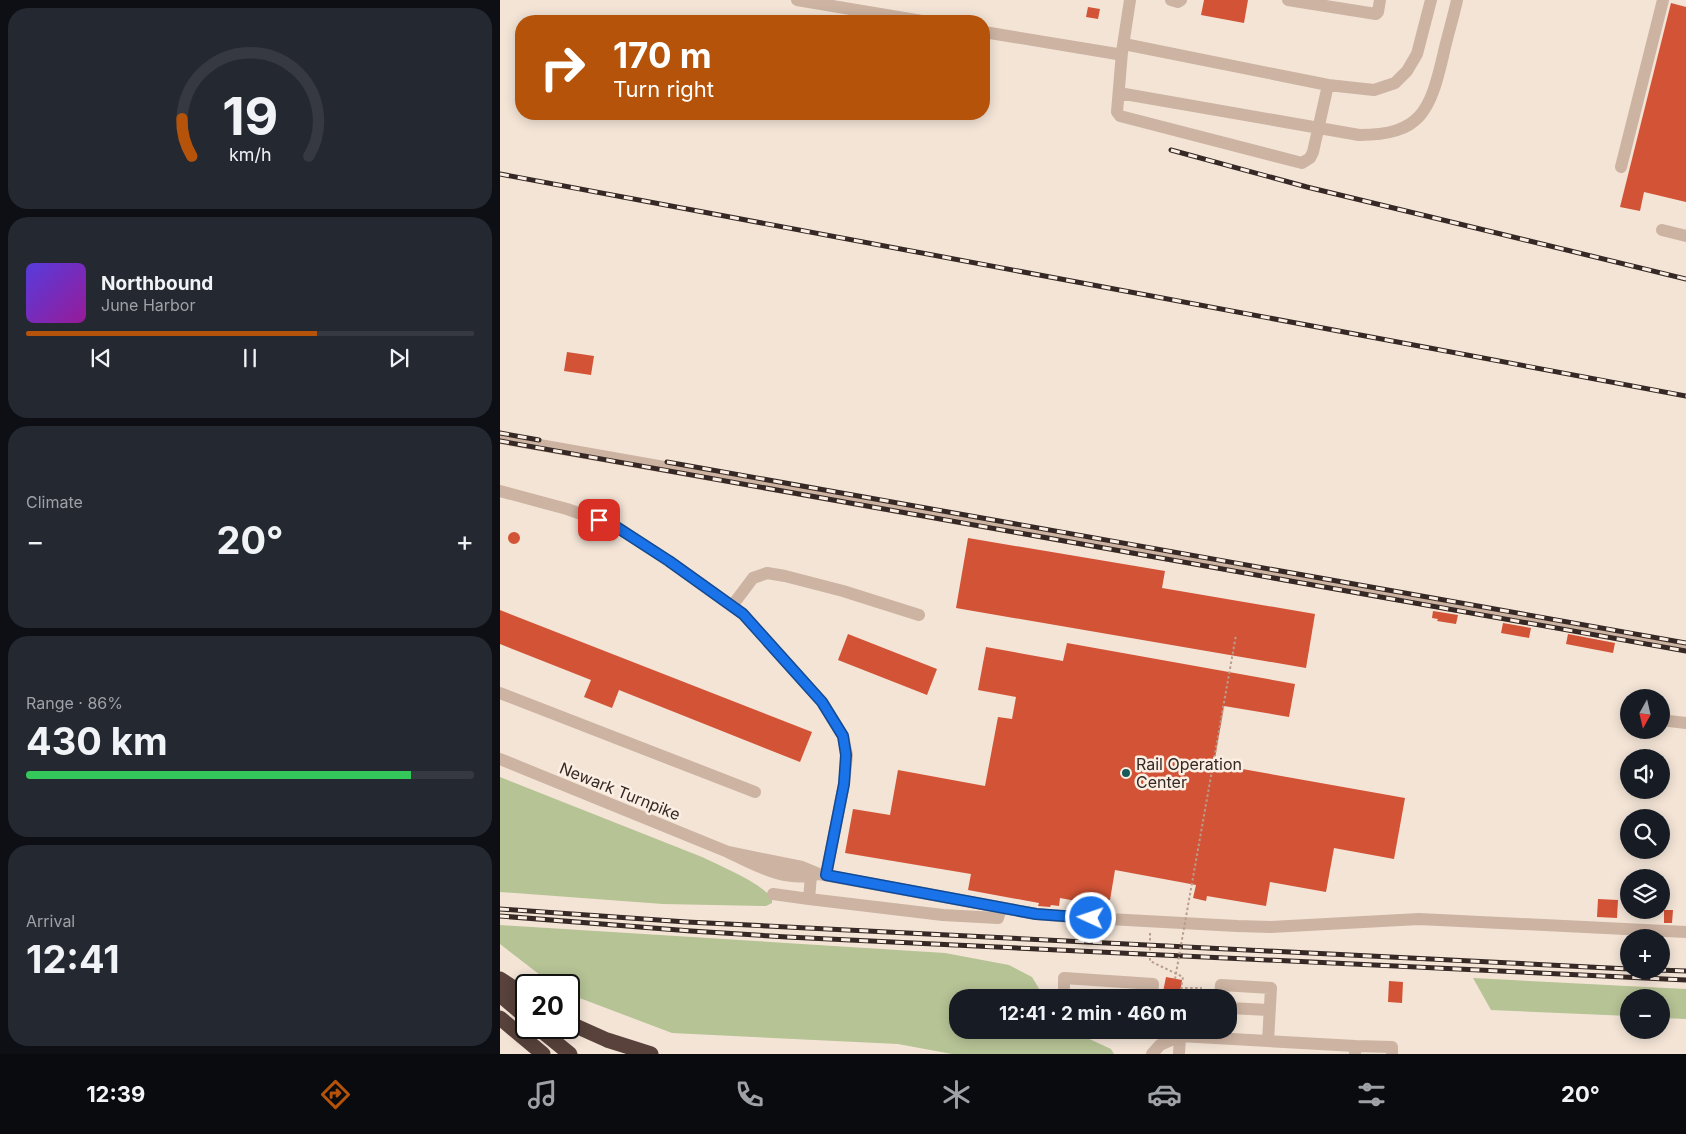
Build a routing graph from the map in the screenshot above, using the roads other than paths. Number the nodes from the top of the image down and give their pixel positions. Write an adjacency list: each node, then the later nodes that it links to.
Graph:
1 (797, 0): 10 (street)
2 (1130, 0): 12 (street)
3 (1171, 0): 4 (street)
4 (1181, 0)
5 (1288, 0): 6 (street)
6 (1380, 0)
7 (1431, 0): 13 (street)
8 (1457, 0): 15 (street)
9 (1663, 0): 16 (street)
10 (886, 15)
11 (990, 33): 12 (street)
12 (1123, 48): 13 (street); 14 (street)
13 (1328, 85): 15 (street)
14 (1119, 93): 15 (street); 15 (street)
15 (1318, 128)
16 (1621, 167)
17 (1662, 230): 18 (street)
18 (1686, 236)
19 (500, 438): 23 (street)
20 (500, 491): 21 (street)
21 (732, 606): 22 (street); 29 (street)
22 (919, 614)
23 (1686, 648)
24 (500, 693): 28 (street)
25 (1670, 721): 26 (street)
26 (1686, 723)
27 (500, 759): 29 (street, Newark Turnpike)
28 (754, 792)
29 (819, 875): 31 (street); 32 (street, Newark Turnpike)
30 (773, 894): 31 (street)
31 (810, 898): 32 (street)
32 (1001, 908): 33 (street, Newark Turnpike)
33 (1686, 932)
34 (500, 979): 35 (highway)
35 (515, 989)
36 (1064, 989): 37 (street)
37 (1153, 989)
38 (1221, 989): 42 (street)
39 (500, 995): 40 (highway)
40 (515, 1008)
41 (1237, 1008): 42 (street)
42 (1270, 1010): 49 (street)
43 (500, 1018): 51 (highway)
44 (580, 1028): 53 (highway)
45 (552, 1039): 52 (highway)
46 (1169, 1039): 54 (street)
47 (1178, 1039): 55 (street)
48 (1237, 1039): 49 (street)
49 (1268, 1042): 50 (street)
50 (1355, 1050): 56 (street)
51 (543, 1054)
52 (570, 1054)
53 (651, 1054)
54 (1152, 1054)
55 (1179, 1054)
56 (1392, 1054)

